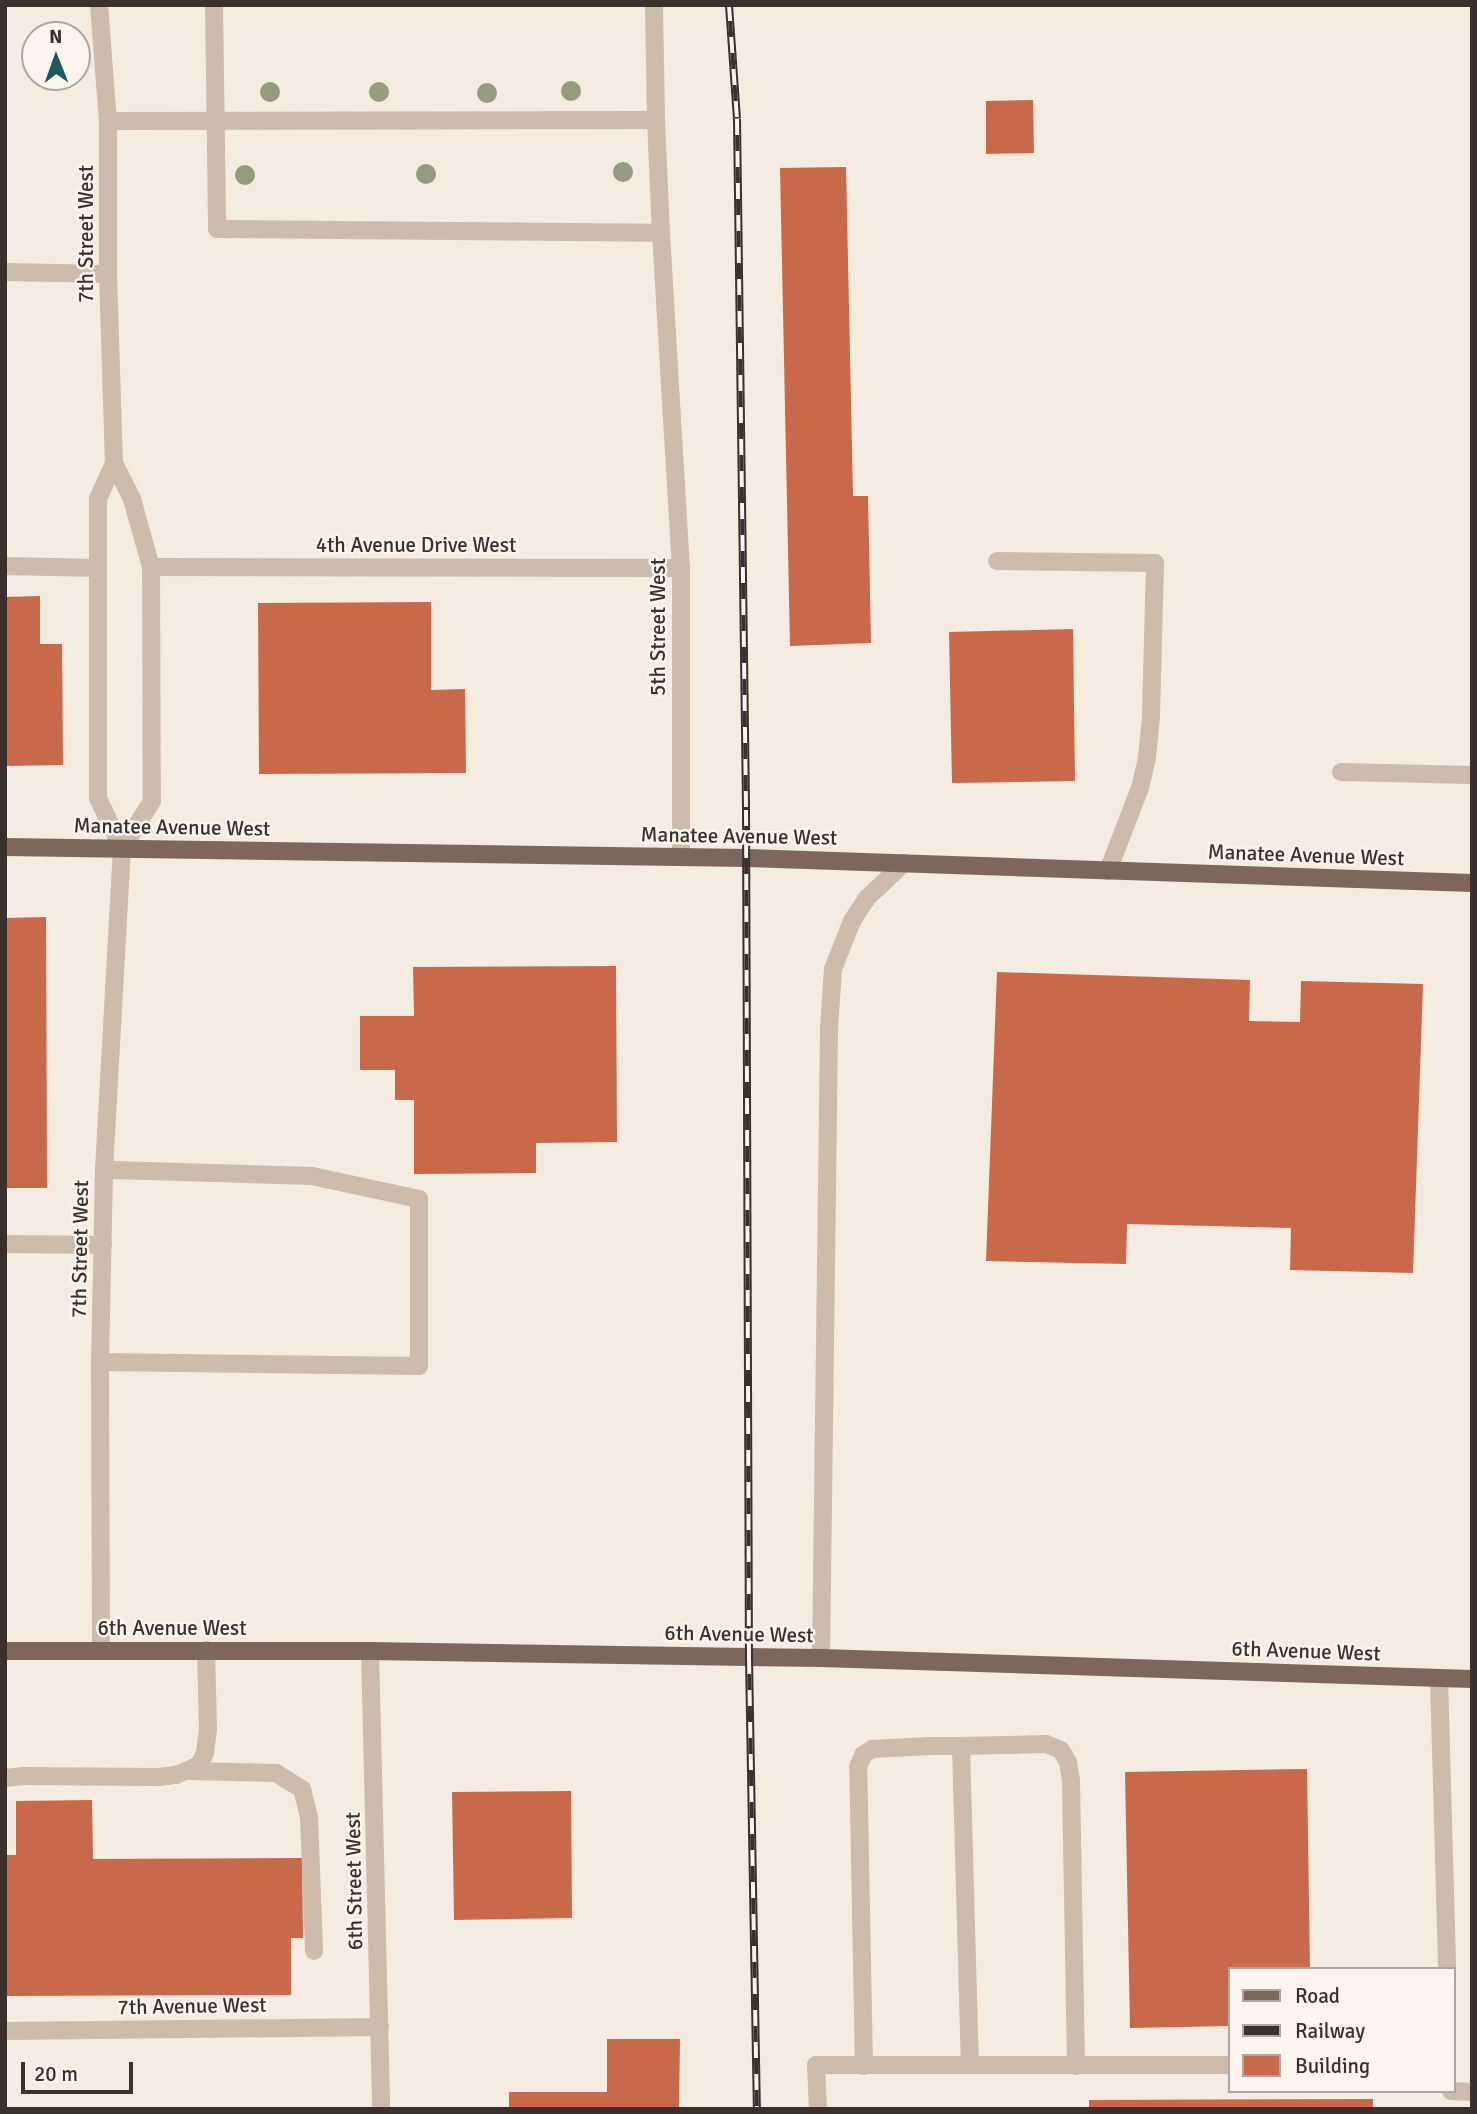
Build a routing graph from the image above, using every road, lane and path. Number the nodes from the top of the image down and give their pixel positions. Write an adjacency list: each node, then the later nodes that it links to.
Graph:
1 (99, 5): 6 (street, 7th Street West)
2 (214, 5): 4 (street)
3 (654, 5): 5 (street, 5th Street West)
4 (215, 120): 5 (street); 6 (street); 7 (street)
5 (656, 120): 7 (street, 5th Street West)
6 (108, 121): 9 (street, 7th Street West)
7 (661, 233): 15 (street, 5th Street West)
8 (5, 272): 9 (street)
9 (108, 274): 10 (street, 7th Street West)
10 (114, 463): 13 (street, 7th Street West); 14 (street, 7th Street West)
11 (997, 561): 22 (street)
12 (5, 566): 14 (street)
13 (151, 567): 15 (street, 4th Avenue Drive West); 19 (street, 7th Street West)
14 (99, 568): 19 (street, 7th Street West)
15 (681, 569): 20 (street, 5th Street West)
16 (1342, 772): 17 (street)
17 (1472, 775)
18 (5, 847): 19 (main road, Manatee Avenue West)
19 (121, 849): 20 (main road, Manatee Avenue West); 24 (street, 7th Street West)
20 (681, 856): 21 (main road, Manatee Avenue West)
21 (904, 863): 22 (main road, Manatee Avenue West); 32 (street)
22 (1108, 871): 23 (main road, Manatee Avenue West)
23 (1472, 883)
24 (104, 1170): 26 (street, 7th Street West); 27 (street)
25 (5, 1244): 26 (street)
26 (103, 1245): 27 (street, 7th Street West)
27 (100, 1362): 28 (street, 7th Street West)
28 (101, 1650): 29 (main road, 6th Avenue West); 30 (main road, 6th Avenue West)
29 (206, 1650): 31 (main road, 6th Avenue West); 36 (street)
30 (5, 1651)
31 (370, 1651): 32 (main road, 6th Avenue West); 40 (street, 6th Street West)
32 (821, 1658): 33 (main road, 6th Avenue West)
33 (1439, 1678): 34 (main road, 6th Avenue West); 39 (street)
34 (1472, 1679)
35 (961, 1746): 42 (street); 44 (street); 45 (street)
36 (189, 1771): 37 (street); 38 (street)
37 (5, 1778)
38 (314, 1951)
39 (1447, 1967)
40 (380, 2026): 41 (street, 7th Avenue West); 46 (street, 6th Street West)
41 (5, 2031)
42 (970, 2065): 44 (street); 45 (street)
43 (1228, 2065): 45 (street)
44 (864, 2066): 47 (street)
45 (1076, 2066)
46 (381, 2109)
47 (818, 2109)

